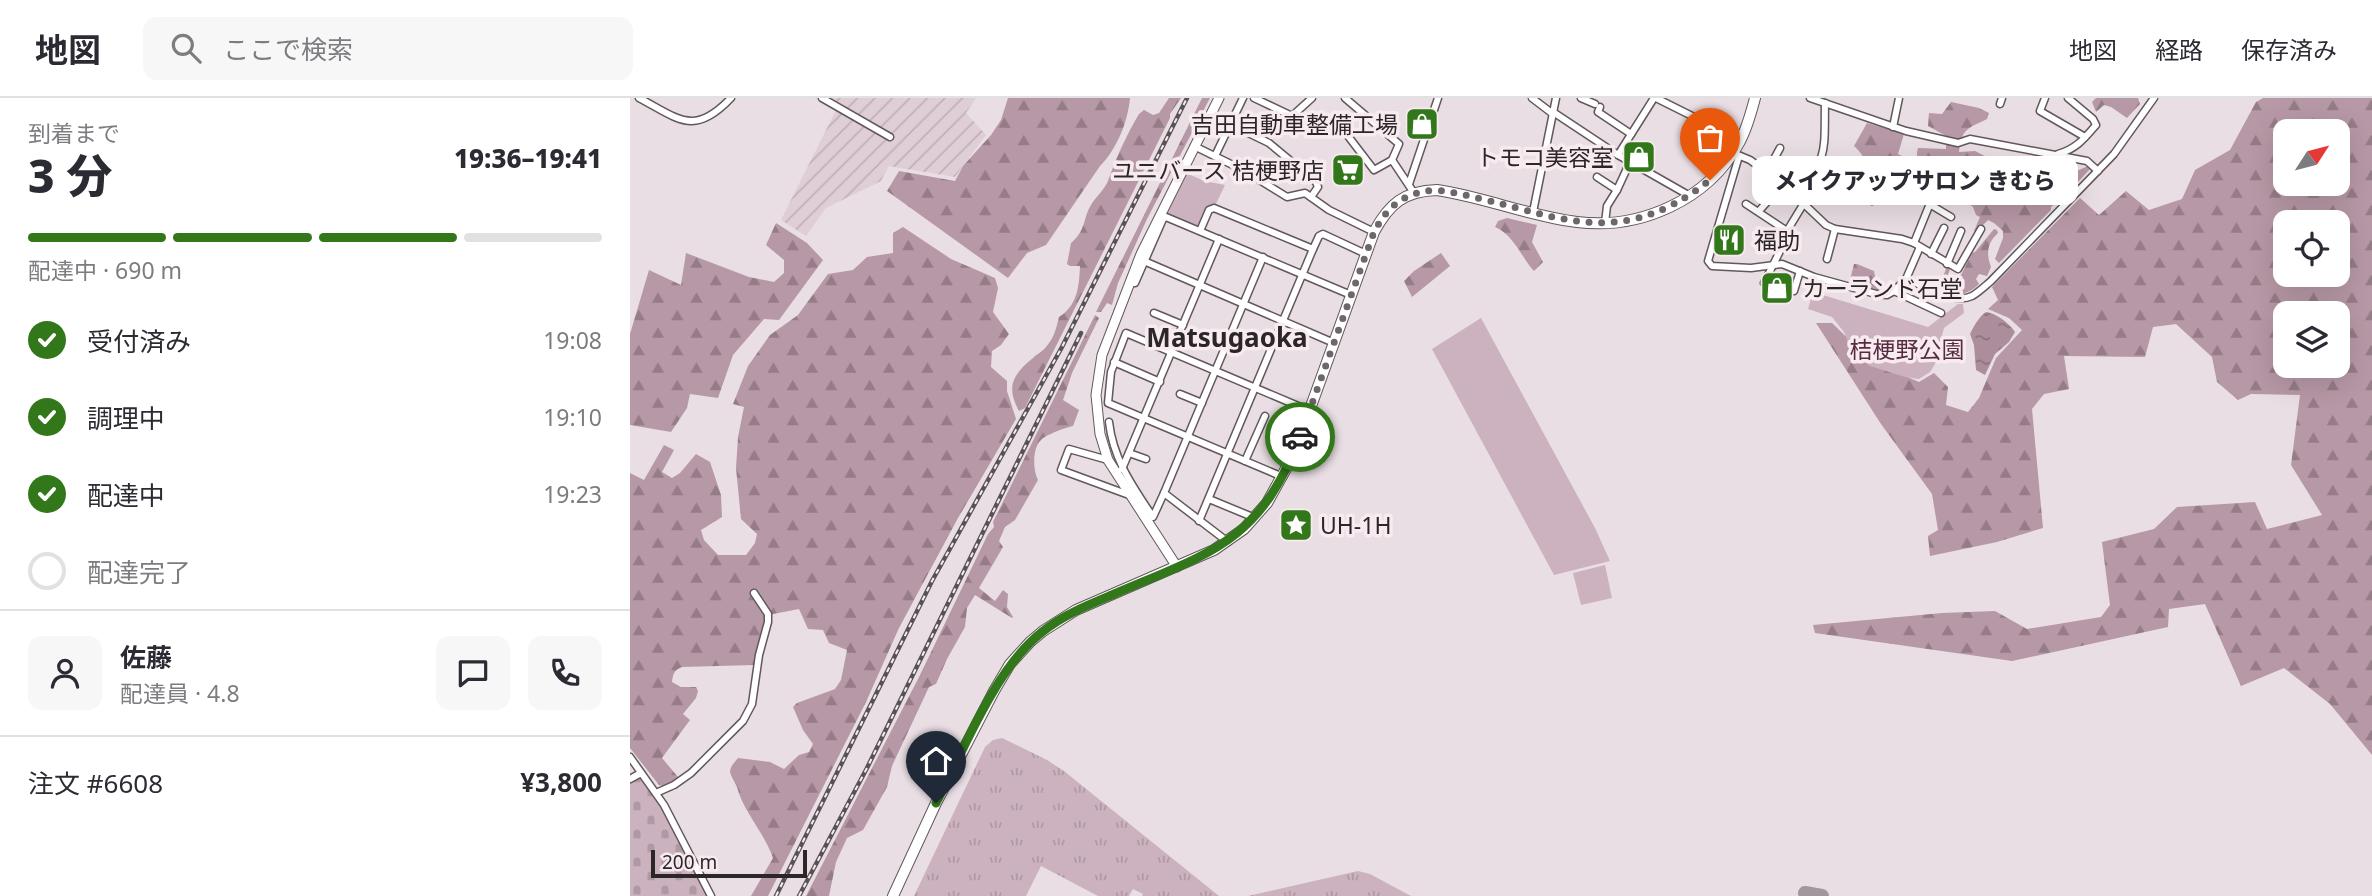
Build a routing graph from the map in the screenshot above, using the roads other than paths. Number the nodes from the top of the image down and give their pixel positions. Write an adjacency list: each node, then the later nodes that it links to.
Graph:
1 (639, 98): 2 (street)
2 (731, 98)
3 (822, 98): 27 (street)
4 (1219, 98): 29 (street)
5 (1243, 98): 23 (street)
6 (1254, 98): 7 (street)
7 (1312, 98)
8 (1347, 98): 35 (street)
9 (1438, 98): 43 (street)
10 (1532, 98): 21 (street)
11 (1556, 98): 21 (street)
12 (1581, 98): 25 (street)
13 (1655, 98): 22 (street); 25 (street)
14 (1755, 98): 31 (main road)
15 (1810, 98): 20 (street)
16 (1899, 98): 24 (street)
17 (2045, 98): 28 (street)
18 (2068, 98): 28 (street)
19 (2154, 98): 38 (street)
20 (1825, 103): 24 (street); 37 (street)
21 (1553, 113): 32 (street); 51 (street)
22 (1702, 121)
23 (1230, 124): 34 (street); 47 (street)
24 (1893, 127): 33 (street)
25 (1631, 134): 32 (street)
26 (1348, 136): 35 (street)
27 (890, 137)
28 (2085, 137): 33 (street)
29 (1194, 146): 34 (street); 76 (street)
30 (1780, 148): 39 (street)
31 (1736, 154): 39 (street); 46 (main road); 72 (street)
32 (1618, 155): 36 (street)
33 (2052, 155): 38 (street)
34 (1216, 156): 47 (street)
35 (1392, 160): 43 (street)
36 (1630, 162): 44 (street); 46 (street)
37 (1819, 164): 41 (street); 45 (street)
38 (2098, 171): 75 (street)
39 (1767, 172): 42 (street)
40 (1597, 177): 44 (street)
41 (1922, 182)
42 (1783, 184): 45 (street); 50 (street)
43 (1412, 188): 51 (main road); 60 (main road)
44 (1616, 190): 53 (street)
45 (1797, 195): 48 (street)
46 (1690, 196): 53 (main road)
47 (1311, 197): 60 (street)
48 (1804, 203): 55 (street); 58 (street)
49 (1746, 204): 50 (street)
50 (1759, 211): 58 (street)
51 (1533, 212): 53 (main road)
52 (1951, 217): 63 (street)
53 (1605, 223)
54 (1944, 228): 67 (street)
55 (1835, 229): 63 (street); 69 (street)
56 (1982, 229): 71 (street)
57 (1200, 231): 62 (street); 65 (street); 70 (street)
58 (1787, 231): 64 (street)
59 (1961, 231): 71 (street)
60 (1374, 232): 66 (main road)
61 (1761, 237): 64 (street)
62 (1219, 239): 68 (street); 78 (street)
63 (1917, 245): 67 (street); 75 (street)
64 (1781, 249): 72 (street)
65 (1313, 250): 66 (street); 74 (street)
66 (1366, 254): 81 (main road)
67 (1931, 254): 71 (street)
68 (1263, 257): 74 (street); 82 (street)
69 (1828, 260)
70 (1144, 261): 76 (street); 78 (street)
71 (1947, 264)
72 (1772, 265): 73 (street); 77 (street)
73 (1800, 271): 79 (street); 80 (street)
74 (1303, 275): 81 (street); 85 (street)
75 (1906, 279): 80 (street)
76 (1130, 282): 103 (street)
77 (1764, 283)
78 (1199, 287): 82 (street); 86 (street)
79 (1794, 291)
80 (1894, 291): 84 (street)
81 (1351, 295): 87 (main road)
82 (1243, 305): 85 (street); 90 (street)
83 (1154, 313): 86 (street)
84 (1941, 313)
85 (1283, 321): 87 (street); 92 (street)
86 (1182, 325): 88 (street)
87 (1334, 343): 95 (main road)
88 (1172, 352): 89 (street); 90 (street); 91 (street)
89 (1114, 362): 91 (street); 97 (street)
90 (1216, 371): 92 (street); 94 (street)
91 (1160, 382): 97 (street)
92 (1256, 388): 95 (street); 101 (street)
93 (1180, 394): 94 (street)
94 (1202, 403): 99 (street)
95 (1310, 411): 106 (main road)
96 (1265, 416): 104 (street)
97 (1144, 418): 99 (street); 100 (street)
98 (1109, 422): 105 (street)
99 (1188, 437): 101 (street); 107 (street)
100 (1129, 453): 102 (street); 105 (street)
101 (1228, 454): 104 (street); 109 (street)
102 (1146, 459)
103 (1108, 460): 108 (street); 108 (street)
104 (1245, 461): 106 (street)
105 (1122, 469): 107 (street)
106 (1283, 477): 110 (main road)
107 (1164, 493): 111 (street)
108 (1129, 495): 113 (street)
109 (1209, 499): 110 (street); 111 (street)
110 (1255, 518): 112 (main road)
111 (1199, 521): 112 (street)
112 (1228, 542): 113 (main road)
113 (1177, 566): 120 (main road)
114 (754, 593): 118 (street)
115 (630, 757): 116 (street)
116 (641, 773): 117 (street); 118 (street)
117 (630, 779)
118 (656, 793): 119 (street)
119 (711, 896)
120 (893, 896)

